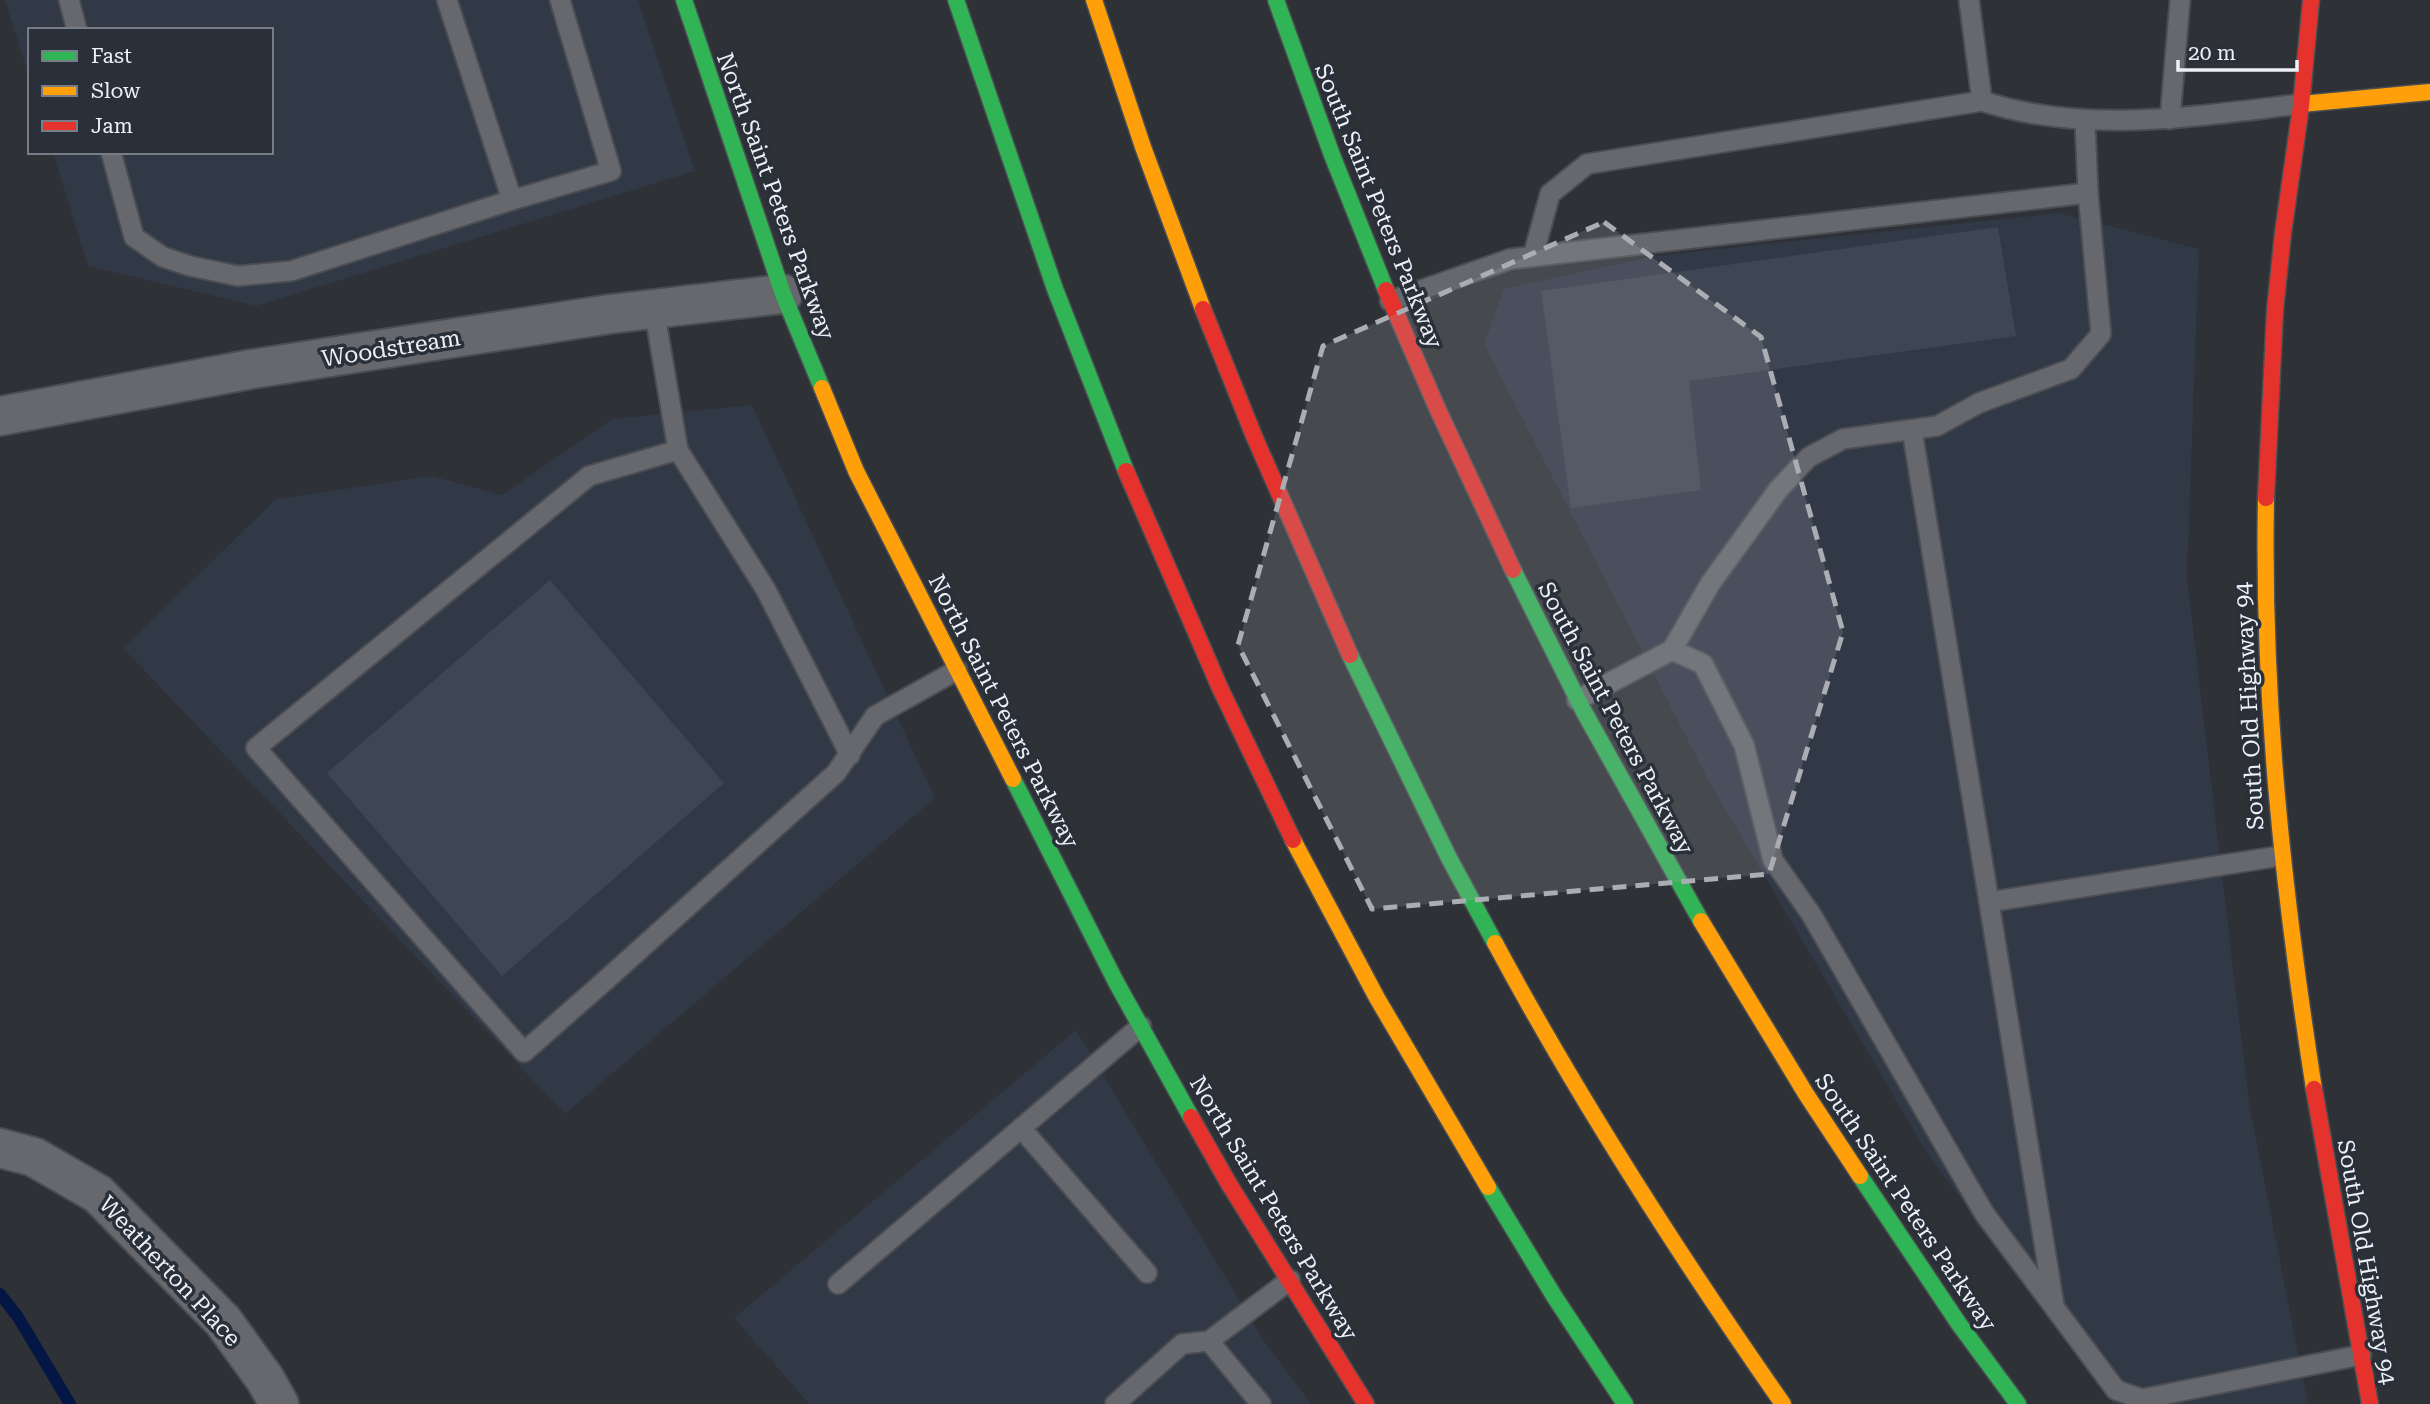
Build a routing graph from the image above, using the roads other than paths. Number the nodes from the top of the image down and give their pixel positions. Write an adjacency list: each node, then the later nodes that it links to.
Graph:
1 (69, 0): 11 (lane)
2 (447, 0): 19 (lane)
3 (561, 0): 19 (lane)
4 (684, 0): 21 (main road, North Saint Peters Parkway)
5 (956, 0): 46 (main road)
6 (1094, 0): 47 (main road)
7 (1276, 0): 22 (main road, South Saint Peters Parkway)
8 (1969, 0): 13 (lane)
9 (2180, 0): 15 (lane)
10 (2312, 0): 14 (main road, South Old Highway 94)
11 (76, 28)
12 (2430, 92): 14 (main road)
13 (1982, 101): 16 (lane); 20 (lane)
14 (2301, 104): 15 (lane); 31 (main road, South Old Highway 94)
15 (2170, 119): 16 (lane)
16 (2085, 121): 18 (lane)
17 (112, 154): 19 (lane)
18 (2088, 193): 20 (lane); 25 (lane)
19 (512, 200)
20 (1534, 256): 22 (lane)
21 (783, 294): 23 (street, Woodstream); 28 (main road, North Saint Peters Parkway)
22 (1390, 301): 29 (main road, South Saint Peters Parkway)
23 (654, 309): 24 (street, Woodstream); 26 (lane)
24 (0, 416)
25 (1912, 430): 27 (lane); 32 (lane)
26 (678, 450): 30 (lane); 30 (lane)
27 (1672, 650): 29 (lane); 39 (lane)
28 (957, 670): 30 (lane); 33 (main road, North Saint Peters Parkway)
29 (1577, 700): 48 (main road, South Saint Peters Parkway)
30 (849, 755)
31 (2280, 856): 32 (lane); 41 (main road, South Old Highway 94)
32 (1989, 902): 39 (lane)
33 (1141, 1026): 34 (lane); 37 (main road, North Saint Peters Parkway)
34 (1021, 1128): 36 (lane); 38 (lane)
35 (0, 1148): 42 (street, Weatherton Place)
36 (1147, 1273)
37 (1290, 1280): 40 (lane); 45 (main road, North Saint Peters Parkway)
38 (838, 1284)
39 (2054, 1307): 41 (lane)
40 (1209, 1341): 43 (lane); 44 (lane)
41 (2361, 1355): 49 (main road, South Old Highway 94)
42 (279, 1404)
43 (1115, 1404)
44 (1261, 1404)
45 (1366, 1404)
46 (1625, 1404)
47 (1783, 1404)
48 (2018, 1404)
49 (2370, 1404)

